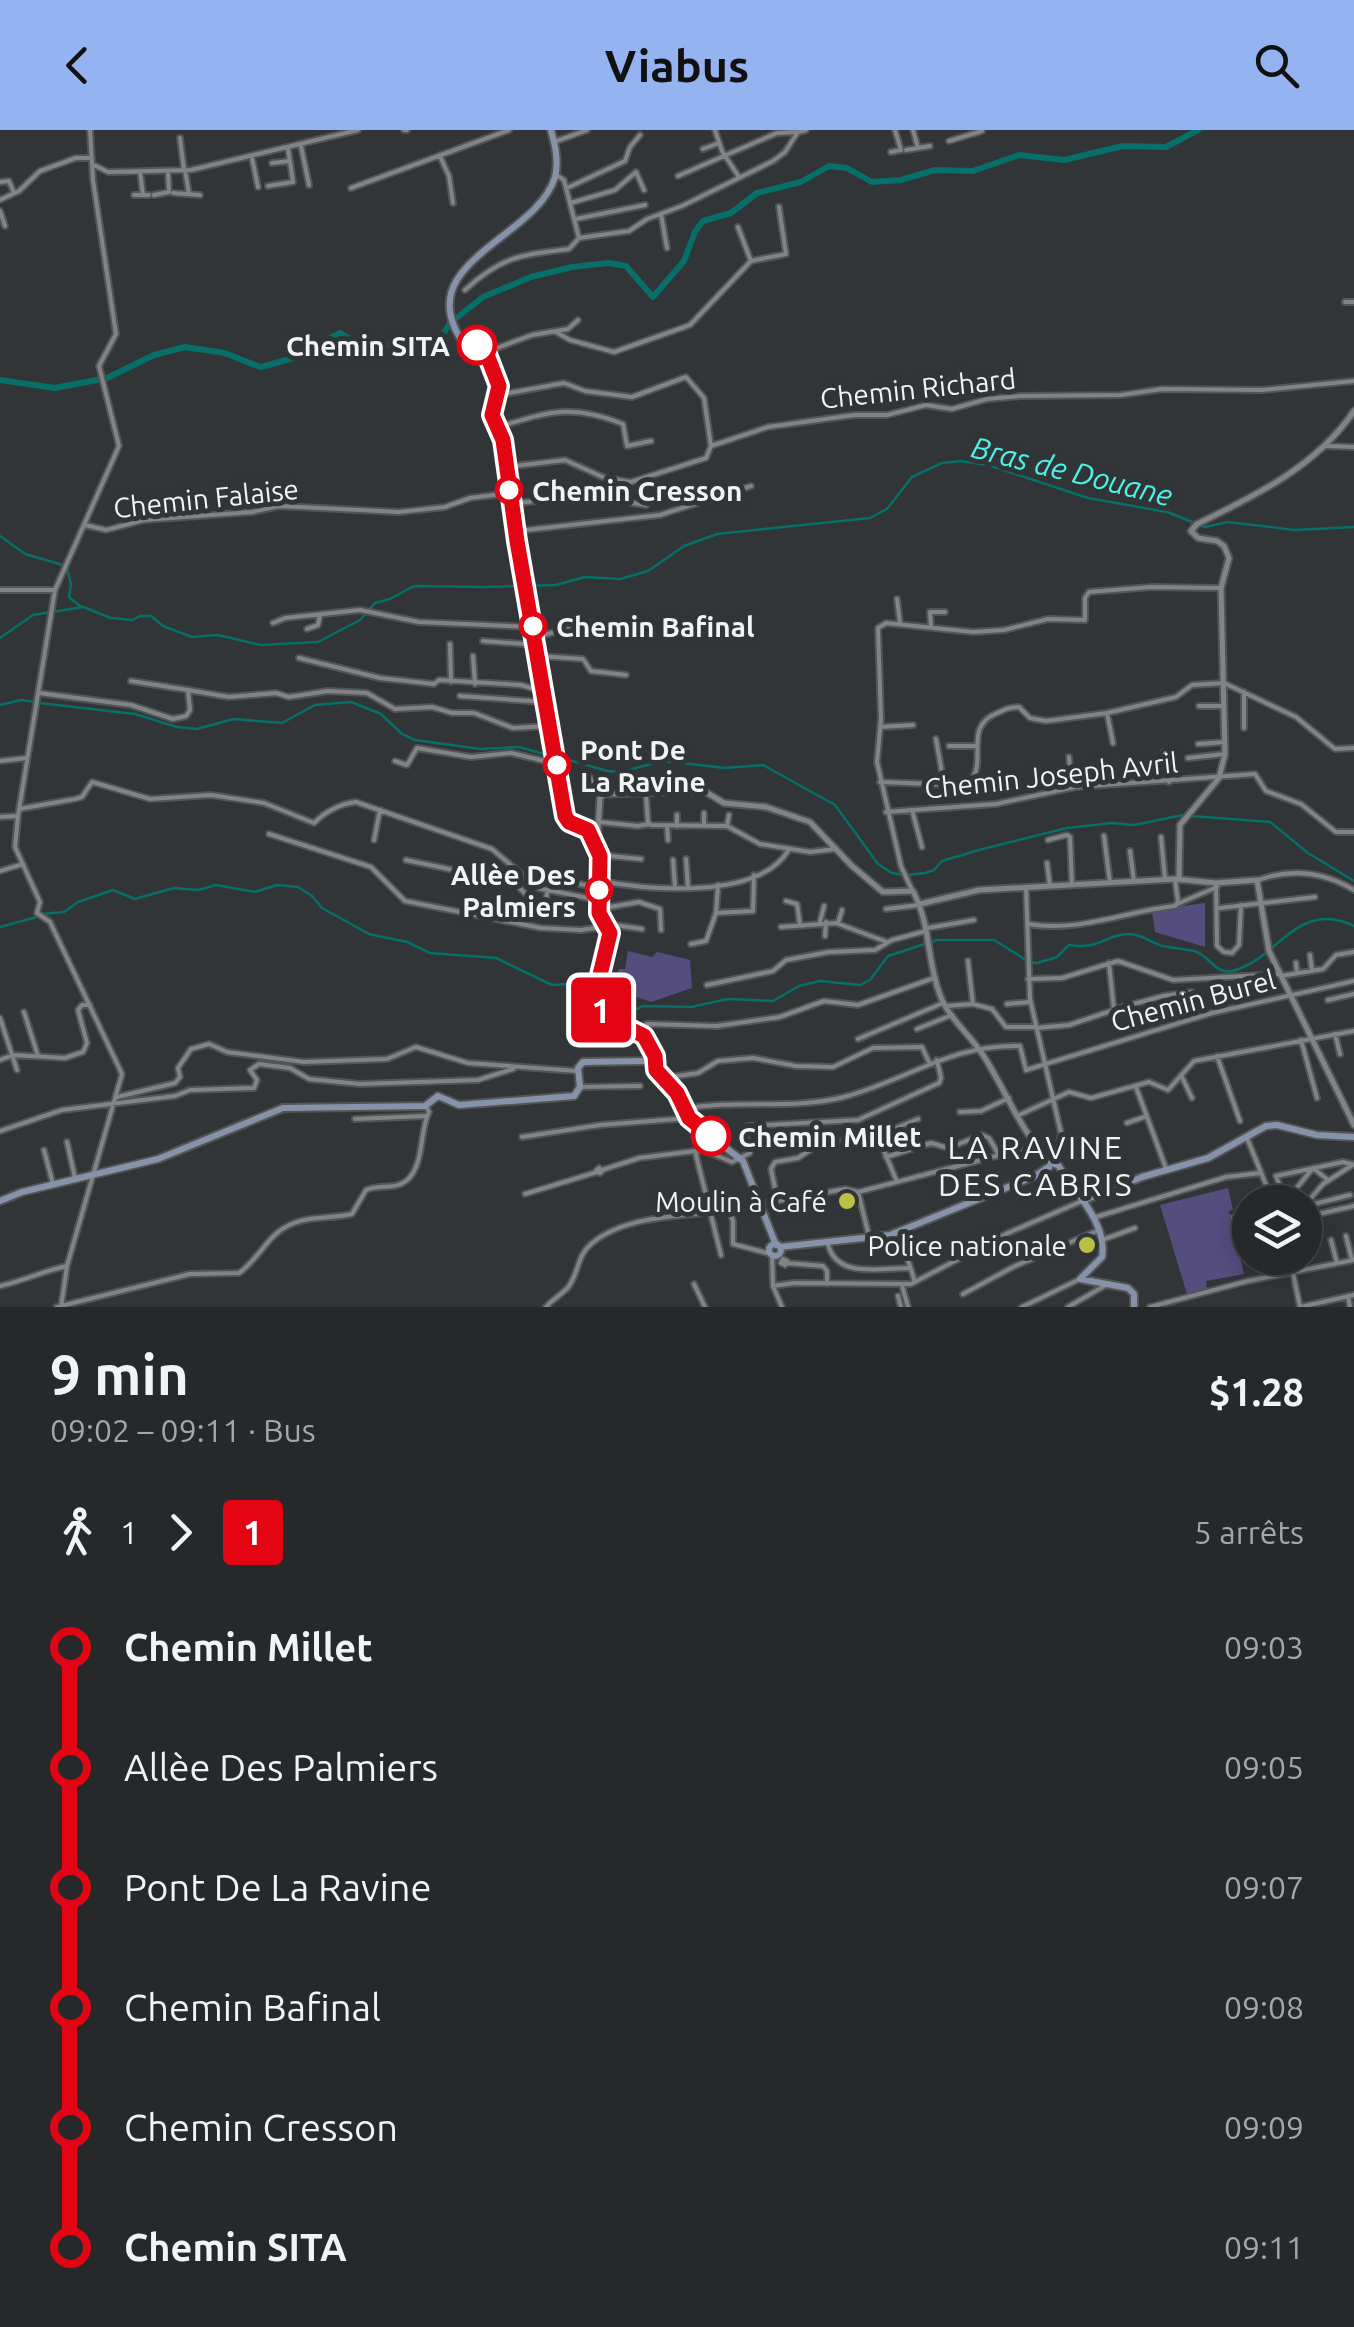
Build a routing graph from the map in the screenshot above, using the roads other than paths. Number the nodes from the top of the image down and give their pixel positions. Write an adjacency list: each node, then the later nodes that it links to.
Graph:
1 (90, 130): 27 (street)
2 (358, 130): 17 (street)
3 (508, 130): 25 (street)
4 (551, 130): 15 (main road)
5 (587, 130): 15 (street)
6 (715, 130): 16 (street)
7 (806, 130): 11 (street)
8 (896, 130): 23 (street)
9 (913, 130): 20 (street)
10 (982, 131): 14 (street)
11 (798, 132): 26 (street); 35 (street)
12 (640, 135): 39 (street)
13 (180, 138): 31 (street)
14 (948, 140)
15 (554, 142): 33 (main road)
16 (719, 143): 21 (street); 26 (street)
17 (301, 145): 19 (street); 37 (street)
18 (930, 146): 20 (street)
19 (288, 148): 24 (street); 28 (street)
20 (918, 148): 22 (street)
21 (703, 149)
22 (906, 150)
23 (891, 152)
24 (252, 156): 31 (street); 40 (street)
25 (440, 156): 41 (street); 50 (street)
26 (726, 156): 34 (street); 35 (street)
27 (92, 160): 30 (street); 43 (street); 81 (street)
28 (290, 161): 29 (street); 38 (street)
29 (272, 163)
30 (140, 170): 32 (street); 48 (street)
31 (184, 170): 32 (street); 45 (street)
32 (168, 171): 48 (street)
33 (555, 176): 39 (street); 67 (main road)
34 (678, 176)
35 (739, 177): 55 (street)
36 (0, 182): 43 (street)
37 (310, 185)
38 (268, 186)
39 (566, 186): 51 (street)
40 (258, 187)
41 (351, 188)
42 (644, 190): 51 (street)
43 (14, 193): 49 (street)
44 (174, 193): 45 (street)
45 (189, 194): 46 (street)
46 (200, 194)
47 (134, 195): 48 (street)
48 (149, 195)
49 (0, 200)
50 (453, 204)
51 (570, 204): 56 (street)
52 (645, 205): 56 (street)
53 (779, 208): 61 (street)
54 (0, 211): 57 (street)
55 (661, 214): 59 (street); 60 (street)
56 (574, 219): 59 (street)
57 (5, 226)
58 (738, 227): 61 (street)
59 (578, 237): 62 (street)
60 (667, 248)
61 (751, 261): 66 (street)
62 (465, 290)
63 (1345, 302): 64 (street)
64 (1354, 302)
65 (578, 320): 66 (street)
66 (556, 332): 67 (street)
67 (486, 352): 69 (main road)
68 (1354, 380): 73 (street, Chemin Richard)
69 (499, 395): 71 (main road); 73 (street)
70 (1354, 411): 74 (street)
71 (498, 427): 72 (street); 76 (main road)
72 (650, 441)
73 (711, 446): 76 (street, Chemin Richard)
74 (1326, 446): 75 (street); 83 (street)
75 (1354, 448)
76 (506, 467): 78 (main road)
77 (751, 486): 82 (street)
78 (510, 493): 79 (main road); 81 (street, Chemin Falaise)
79 (512, 504): 80 (street); 82 (main road)
80 (646, 505)
81 (84, 525): 85 (street)
82 (516, 531): 93 (main road)
83 (1221, 588): 92 (street); 104 (street)
84 (0, 590): 85 (street)
85 (55, 590): 108 (street)
86 (896, 600): 91 (street)
87 (945, 612): 92 (street)
88 (320, 615): 90 (street); 93 (street); 94 (street)
89 (592, 622): 96 (street)
90 (272, 623)
91 (900, 623): 92 (street); 117 (street)
92 (931, 626)
93 (533, 627): 96 (main road)
94 (307, 629)
95 (483, 641): 96 (street)
96 (536, 641): 99 (main road)
97 (450, 644): 103 (street)
98 (472, 656): 105 (street)
99 (539, 656): 101 (street); 109 (main road)
100 (300, 658): 103 (street)
101 (626, 675)
102 (130, 681): 106 (street)
103 (451, 682): 105 (street)
104 (1224, 682): 107 (street); 113 (street); 114 (street)
105 (475, 684): 109 (street)
106 (188, 690): 108 (street); 116 (street)
107 (1244, 690): 118 (street); 125 (street)
108 (37, 692): 129 (street)
109 (544, 692): 111 (main road)
110 (460, 696): 111 (street)
111 (544, 702): 116 (main road)
112 (1199, 706): 113 (street)
113 (1224, 706): 120 (street)
114 (1106, 713): 121 (street); 124 (street)
115 (914, 725): 117 (street)
116 (548, 726): 131 (main road)
117 (880, 728): 136 (street)
118 (1244, 728)
119 (936, 739): 138 (street)
120 (1225, 742): 122 (street); 127 (street)
121 (1113, 743)
122 (1198, 744)
123 (949, 746): 124 (street)
124 (977, 746): 138 (street)
125 (1354, 748)
126 (1164, 752): 137 (street)
127 (1225, 754): 130 (street); 135 (street)
128 (1069, 756): 139 (street)
129 (26, 758): 133 (street); 144 (street)
130 (1188, 758)
131 (556, 759): 132 (street); 165 (main road)
132 (395, 761)
133 (0, 762)
134 (587, 774): 140 (street)
135 (1219, 778): 137 (street, Chemin Joseph Avril); 156 (street, Chemin Joseph Avril); 180 (street)
136 (880, 782): 138 (street); 145 (street)
137 (1170, 782): 139 (street, Chemin Joseph Avril)
138 (944, 784)
139 (1072, 788): 143 (street, Chemin Joseph Avril)
140 (604, 794): 141 (street); 150 (street)
141 (646, 795): 151 (street); 168 (street)
142 (380, 810): 144 (street); 162 (street); 193 (street)
143 (912, 810): 145 (street, Chemin Joseph Avril); 166 (street)
144 (19, 812): 149 (street); 176 (street)
145 (886, 812): 195 (street)
146 (704, 813): 154 (street)
147 (677, 815): 153 (street)
148 (729, 816): 155 (street)
149 (0, 817)
150 (600, 822): 151 (street); 165 (street)
151 (649, 824): 152 (street)
152 (667, 826): 153 (street); 163 (street)
153 (677, 826): 154 (street)
154 (706, 826): 155 (street); 159 (street)
155 (726, 826): 158 (street); 167 (street)
156 (1354, 832)
157 (269, 834): 212 (street)
158 (725, 835)
159 (709, 836)
160 (1104, 836): 184 (street)
161 (1160, 837): 181 (street)
162 (374, 840)
163 (668, 840)
164 (1048, 840): 187 (street)
165 (597, 846): 170 (main road)
166 (922, 847)
167 (789, 849): 168 (street); 178 (street)
168 (835, 850): 195 (street)
169 (1130, 851): 183 (street)
170 (600, 855): 171 (street); 185 (main road)
171 (641, 859)
172 (686, 859): 189 (street)
173 (406, 860): 193 (street)
174 (673, 860): 191 (street)
175 (1047, 863): 190 (street)
176 (23, 864): 177 (street); 240 (street)
177 (0, 871)
178 (754, 875): 186 (street); 207 (street)
179 (542, 876): 185 (street)
180 (1177, 879): 181 (street); 188 (street); 200 (street)
181 (1165, 880): 183 (street)
182 (1257, 880): 188 (street); 194 (street); 199 (street)
183 (1134, 882): 184 (street)
184 (1110, 883): 187 (street)
185 (600, 884): 191 (street); 197 (main road)
186 (718, 885): 189 (street); 207 (street)
187 (1072, 885): 190 (street)
188 (1216, 885): 200 (street); 204 (street)
189 (688, 886): 191 (street)
190 (1050, 886): 192 (street)
191 (675, 887)
192 (1026, 888): 201 (street); 211 (street)
193 (547, 890): 197 (street)
194 (1354, 890)
195 (912, 891): 201 (street)
196 (1314, 897): 199 (street)
197 (598, 899): 212 (main road); 216 (street)
198 (786, 901): 213 (street)
199 (1261, 901): 202 (street); 228 (street)
200 (1178, 904): 211 (street)
201 (920, 905): 205 (street); 217 (street)
202 (1241, 905): 204 (street); 204 (street)
203 (824, 906): 209 (street)
204 (1218, 908)
205 (886, 909)
206 (842, 910): 210 (street)
207 (716, 913): 220 (street)
208 (974, 920): 217 (street)
209 (823, 922): 210 (street); 213 (street); 218 (street)
210 (838, 923): 219 (street)
211 (1028, 924): 230 (street)
212 (608, 925): 215 (street); 247 (main road)
213 (800, 925): 214 (street)
214 (782, 926)
215 (642, 930)
216 (661, 930)
217 (928, 932): 219 (street); 229 (street)
218 (825, 936)
219 (887, 942): 232 (street)
220 (691, 944)
221 (1354, 952): 226 (street)
222 (1310, 955): 226 (street)
223 (968, 961): 238 (street)
224 (1109, 963): 228 (street); 230 (street); 242 (street)
225 (1296, 963): 227 (street)
226 (1312, 971): 227 (street)
227 (1297, 973): 228 (street)
228 (1280, 975): 234 (street)
229 (934, 978): 241 (street); 247 (street)
230 (1028, 979): 237 (street)
231 (1354, 981): 234 (street, Chemin Burel)
232 (707, 985)
233 (1192, 992): 242 (street)
234 (1291, 994): 251 (street); 265 (street, Chemin Burel)
235 (1354, 994): 236 (street)
236 (1328, 1000)
237 (1030, 1002): 239 (street); 246 (street)
238 (973, 1004): 241 (street); 246 (street)
239 (1006, 1004)
240 (90, 1005): 258 (street); 278 (street)
241 (944, 1005): 244 (street); 252 (street)
242 (1115, 1008): 246 (street)
243 (24, 1012): 258 (street)
244 (952, 1014): 248 (street); 255 (street)
245 (1, 1021): 257 (street)
246 (1036, 1028): 265 (street)
247 (636, 1030): 261 (main road)
248 (918, 1030)
249 (1352, 1031): 250 (street); 254 (street)
250 (1335, 1034): 251 (street); 256 (street)
251 (1312, 1038): 253 (street); 291 (street)
252 (858, 1039)
253 (1300, 1039): 260 (street); 277 (street)
254 (1354, 1040)
255 (979, 1050): 263 (street); 265 (street); 275 (street)
256 (1340, 1054)
257 (13, 1055): 258 (street); 262 (street); 268 (street)
258 (38, 1056)
259 (260, 1056): 266 (street); 267 (street); 278 (street)
260 (1217, 1056): 270 (street); 289 (street)
261 (648, 1058): 269 (main road); 271 (main road)
262 (0, 1060)
263 (936, 1060): 264 (street); 303 (street)
264 (929, 1063): 271 (street); 281 (street)
265 (1044, 1063): 279 (street)
266 (260, 1064): 267 (street); 278 (street)
267 (516, 1068): 269 (street)
268 (17, 1070)
269 (578, 1070): 274 (main road)
270 (1181, 1074): 273 (street); 276 (street)
271 (664, 1078): 281 (main road)
272 (640, 1086): 274 (street)
273 (1136, 1086): 279 (street); 285 (street)
274 (580, 1087): 280 (main road)
275 (1010, 1098): 282 (street); 283 (street)
276 (1192, 1098)
277 (1317, 1098)
278 (116, 1099): 292 (street); 309 (street)
279 (1053, 1099): 283 (street); 305 (street)
280 (426, 1106): 284 (street); 309 (main road)
281 (684, 1109): 286 (main road)
282 (960, 1112)
283 (1018, 1115): 298 (street)
284 (426, 1116): 288 (street); 363 (street)
285 (1147, 1116): 290 (street); 307 (street)
286 (689, 1118): 294 (street); 303 (main road)
287 (918, 1118): 293 (street)
288 (355, 1119)
289 (1240, 1121)
290 (1127, 1123)
291 (1354, 1125)
292 (0, 1131)
293 (878, 1136): 301 (street); 323 (street)
294 (522, 1137)
295 (1354, 1137): 296 (main road)
296 (1247, 1138): 307 (main road); 310 (street)
297 (67, 1142): 311 (street)
298 (1035, 1146): 302 (street); 305 (street)
299 (44, 1150): 314 (street)
300 (695, 1151): 303 (street); 321 (street); 329 (street)
301 (886, 1156): 302 (street); 313 (street)
302 (999, 1156): 313 (street)
303 (741, 1158): 327 (main road)
304 (1352, 1164): 306 (street); 312 (street)
305 (1051, 1167): 325 (main road); 334 (main road)
306 (1312, 1168): 308 (street); 312 (street); 318 (street)
307 (1168, 1171): 325 (main road)
308 (1297, 1172): 316 (street); 317 (street)
309 (95, 1173): 311 (main road); 347 (street)
310 (1260, 1173): 315 (street); 331 (street)
311 (75, 1178): 314 (main road)
312 (1328, 1180): 319 (street)
313 (897, 1182): 320 (street)
314 (53, 1184): 324 (main road)
315 (1266, 1185)
316 (1278, 1185)
317 (1295, 1185)
318 (1299, 1185)
319 (1322, 1186)
320 (858, 1192): 323 (street); 336 (street)
321 (526, 1194)
322 (1350, 1195): 326 (street)
323 (777, 1199): 327 (street)
324 (0, 1200)
325 (1082, 1201): 331 (main road); 353 (street)
326 (1322, 1202)
327 (760, 1204): 340 (main road)
328 (1354, 1206): 330 (street)
329 (710, 1213): 340 (street); 342 (street); 365 (street)
330 (1322, 1213)
331 (1093, 1218): 333 (main road)
332 (1135, 1228): 337 (street)
333 (1099, 1230): 337 (main road); 360 (street)
334 (899, 1232): 336 (main road); 349 (street)
335 (1346, 1236): 343 (street)
336 (870, 1238): 339 (main road)
337 (1102, 1240): 352 (main road)
338 (1330, 1240): 345 (street)
339 (828, 1244): 340 (main road); 341 (street)
340 (774, 1251): 359 (street)
341 (830, 1254): 346 (street); 349 (street)
342 (721, 1255)
343 (1353, 1260): 345 (street)
344 (787, 1262): 346 (street)
345 (1337, 1263): 348 (street)
346 (820, 1265): 355 (street)
347 (67, 1266): 358 (street); 363 (street)
348 (1322, 1266)
349 (910, 1268): 353 (street)
350 (1282, 1275): 372 (street)
351 (1295, 1275): 373 (street)
352 (1080, 1279): 357 (main road); 369 (street)
353 (915, 1282): 356 (street)
354 (694, 1284): 366 (street)
355 (826, 1284): 356 (street); 359 (street)
356 (902, 1285): 368 (street)
357 (1106, 1285): 370 (street); 371 (main road)
358 (0, 1286)
359 (773, 1286): 367 (street)
360 (964, 1294)
361 (898, 1296): 368 (street)
362 (1351, 1296): 364 (street); 374 (street)
363 (60, 1306)
364 (1316, 1306): 373 (street)
365 (546, 1307)
366 (705, 1307)
367 (782, 1307)
368 (904, 1307)
369 (1022, 1307)
370 (1068, 1307)
371 (1134, 1307)
372 (1150, 1307)
373 (1300, 1307)
374 (1350, 1307)

